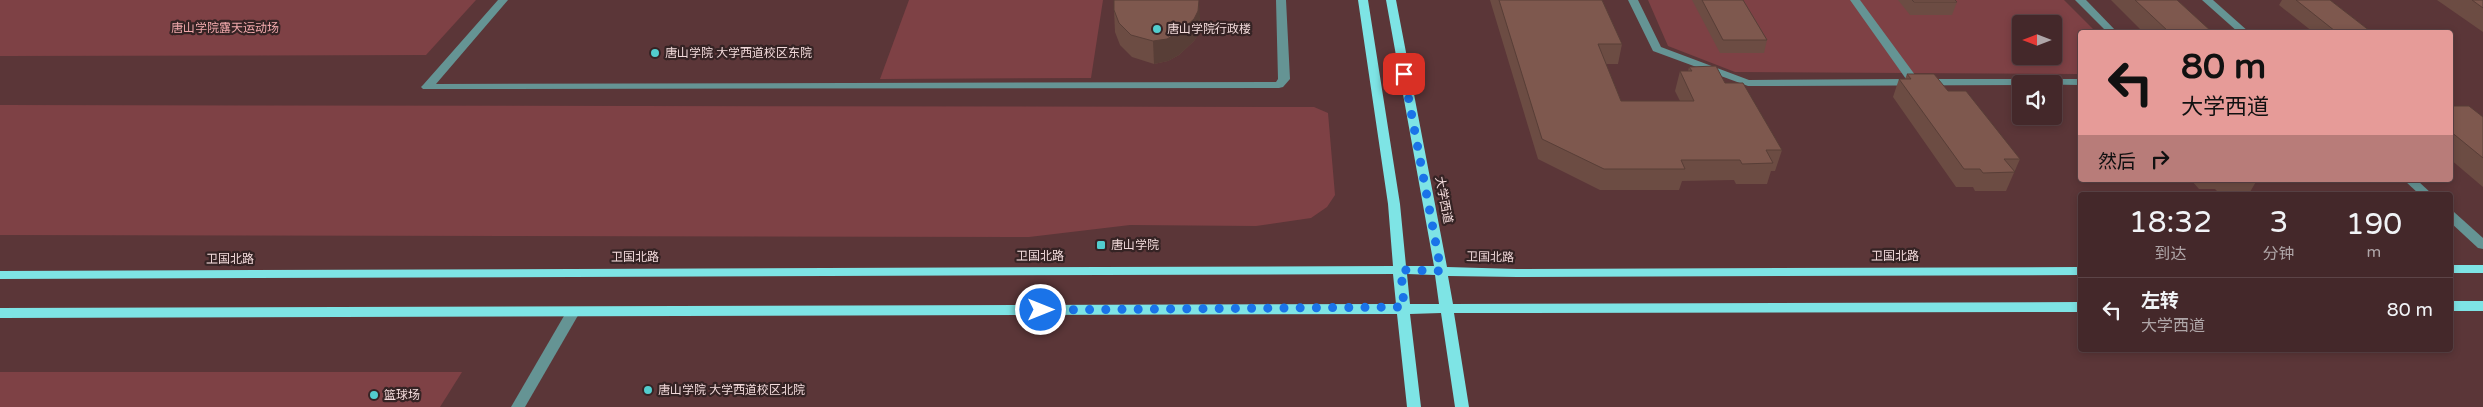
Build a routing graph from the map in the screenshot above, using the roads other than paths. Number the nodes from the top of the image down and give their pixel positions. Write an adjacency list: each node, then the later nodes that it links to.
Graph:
1 (503, 0): 2 (street)
2 (1281, 0)
3 (1363, 0): 19 (main road)
4 (1390, 0): 21 (main road, 大学西道)
5 (1633, 0): 11 (street)
6 (1855, 0): 11 (street)
7 (2080, 0): 9 (street)
8 (2207, 0): 10 (street)
9 (2110, 30)
10 (2242, 30)
11 (1914, 82): 12 (street)
12 (2078, 82)
13 (2412, 182): 14 (street)
14 (2424, 192)
15 (2453, 219): 16 (street)
16 (2483, 245)
17 (2453, 269): 18 (main road)
18 (2483, 269)
19 (1401, 270): 21 (main road, 卫国北路); 22 (main road, 卫国北路); 25 (main road)
20 (2078, 270): 21 (main road, 卫国北路)
21 (1441, 271): 27 (main road, 大学西道)
22 (0, 275)
23 (2453, 306): 24 (main road)
24 (2483, 306)
25 (1404, 307): 27 (main road); 28 (main road); 31 (main road)
26 (2078, 307): 27 (main road)
27 (1448, 308): 32 (main road, 大学西道)
28 (573, 312): 29 (main road); 30 (street)
29 (0, 313)
30 (518, 407)
31 (1414, 407)
32 (1462, 407)

